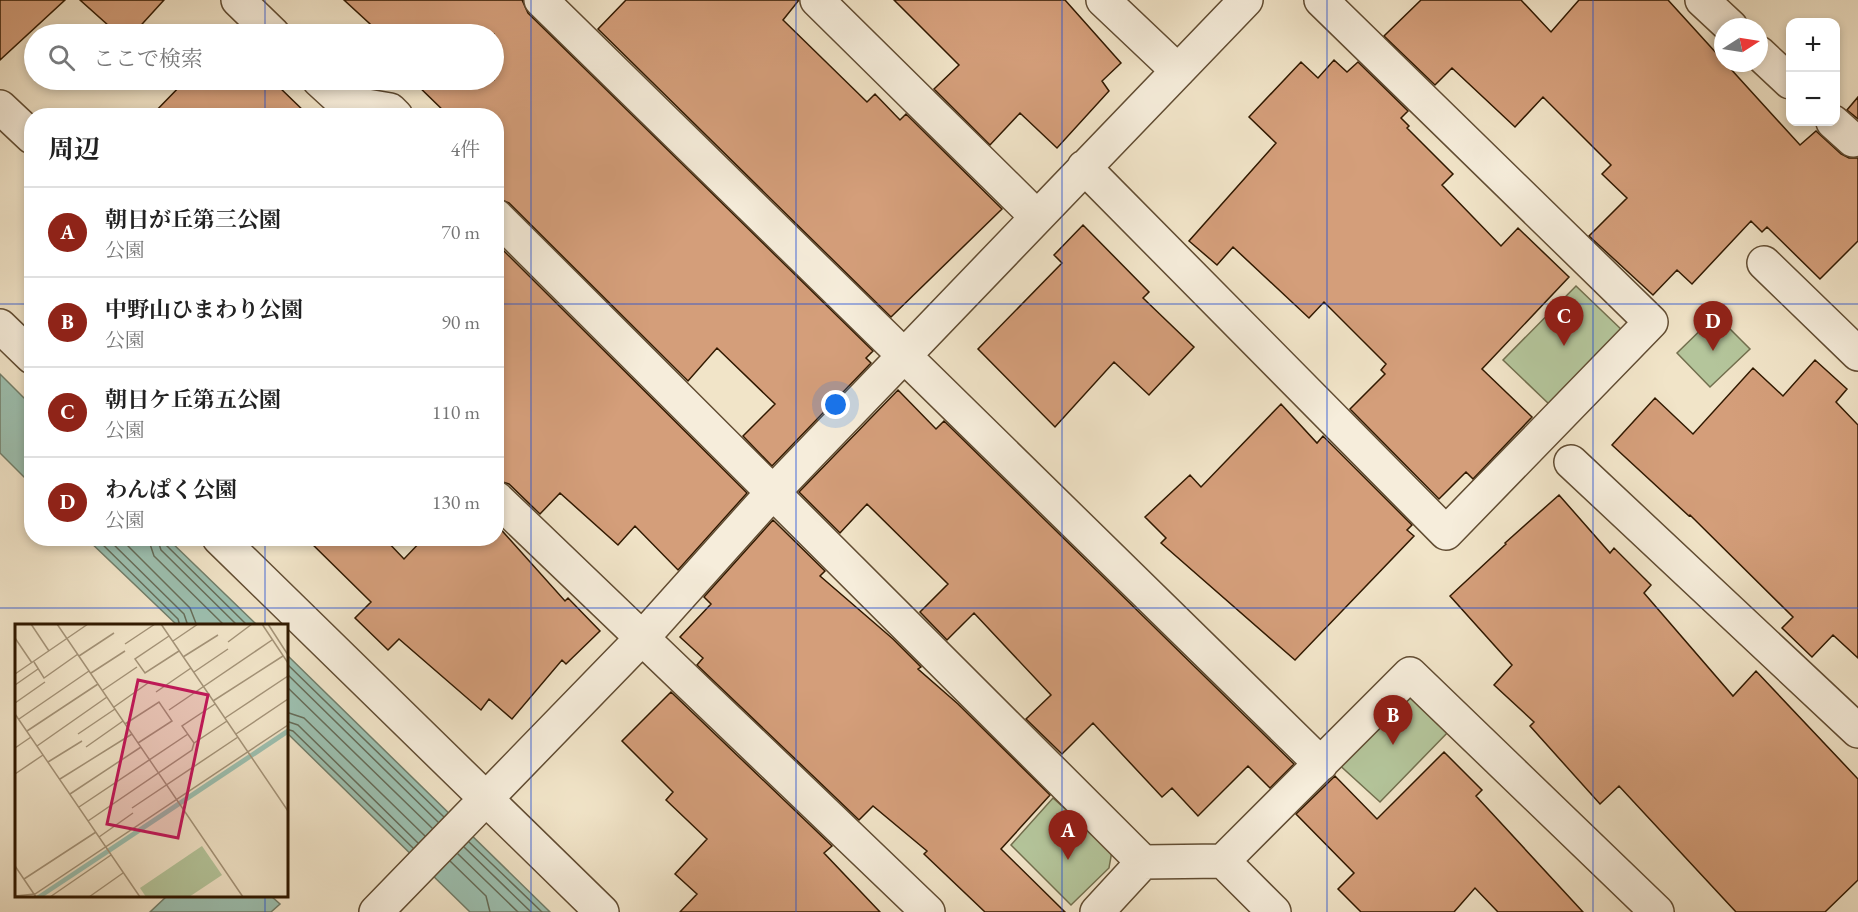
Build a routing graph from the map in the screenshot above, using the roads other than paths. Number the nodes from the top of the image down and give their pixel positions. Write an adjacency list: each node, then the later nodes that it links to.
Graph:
1 (237, 0): 9 (street)
2 (540, 0): 24 (street)
3 (817, 0): 18 (street)
4 (1103, 0): 11 (street)
5 (1246, 0): 11 (street)
6 (1321, 0): 17 (street)
7 (1702, 0): 8 (street)
8 (1721, 18)
9 (262, 24)
10 (1768, 61): 12 (street)
11 (1178, 71): 17 (street)
12 (1786, 77)
13 (330, 90): 15 (street)
14 (0, 107): 16 (street)
15 (378, 108)
16 (24, 130)
17 (1084, 167): 18 (street)
18 (1037, 217): 24 (street)
19 (504, 224): 26 (street)
20 (1764, 263): 23 (street)
21 (0, 326): 22 (street)
22 (24, 349)
23 (1858, 354)
24 (904, 356): 26 (street); 31 (street)
25 (1571, 462): 30 (street)
26 (773, 492): 29 (street); 34 (street)
27 (504, 506): 29 (street)
28 (227, 546): 32 (street)
29 (643, 637): 32 (street); 37 (street)
30 (1858, 731)
31 (1321, 764): 33 (street); 40 (street)
32 (476, 809): 35 (street); 36 (street)
33 (1223, 861): 34 (street); 39 (street)
34 (1143, 862): 38 (street)
35 (376, 912)
36 (602, 912)
37 (928, 912)
38 (1097, 912)
39 (1274, 912)
40 (1656, 912)

